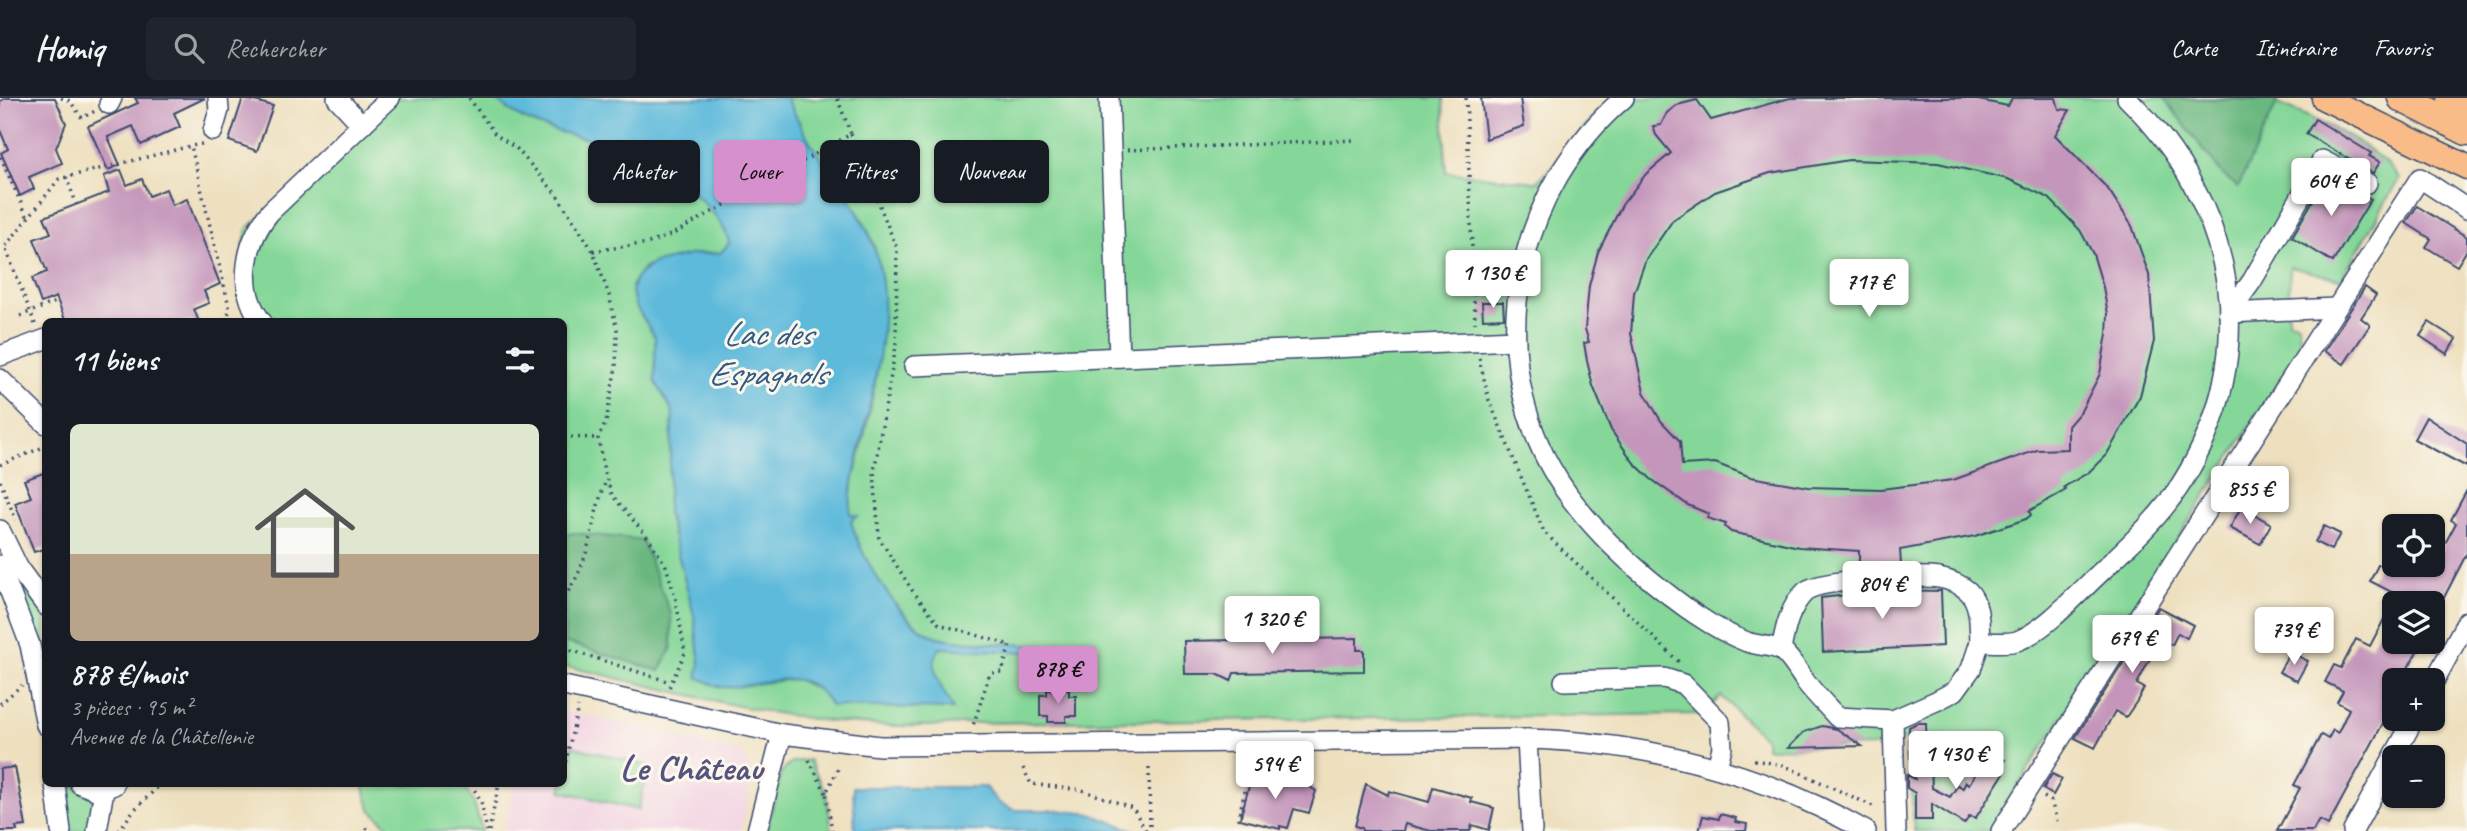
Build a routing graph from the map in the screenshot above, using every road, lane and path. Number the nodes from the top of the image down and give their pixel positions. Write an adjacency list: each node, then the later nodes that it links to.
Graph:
1 (61, 98): 14 (path)
2 (218, 98): 16 (street)
3 (337, 98): 15 (street)
4 (390, 98): 15 (street)
5 (469, 98): 29 (path)
6 (837, 98): 18 (path)
7 (1109, 98): 21 (street)
8 (1623, 98): 38 (street)
9 (2127, 98): 33 (street)
10 (2324, 98): 23 (main road)
11 (2402, 98): 17 (highway)
12 (2452, 98): 13 (highway)
13 (2467, 106)
14 (82, 118)
15 (362, 125): 36 (street)
16 (213, 131): 20 (path)
17 (2467, 131)
18 (851, 134): 29 (path); 67 (path)
19 (1355, 140): 21 (path)
20 (191, 146): 24 (path); 35 (path)
21 (1111, 150): 41 (street)
22 (0, 158): 28 (path)
23 (2467, 167)
24 (66, 177): 26 (path); 28 (path)
25 (2367, 183): 33 (street)
26 (77, 205)
27 (2467, 209): 31 (street)
28 (28, 218): 32 (path)
29 (593, 251): 46 (path)
30 (58, 301): 32 (path)
31 (2335, 308): 33 (street); 84 (street)
32 (30, 312): 34 (path); 37 (path)
33 (2229, 313): 55 (street)
34 (20, 316)
35 (226, 318)
36 (260, 318)
37 (42, 336)
38 (1515, 340): 41 (street); 57 (street)
39 (42, 341): 40 (street)
40 (0, 356)
41 (1119, 357): 42 (street)
42 (914, 366)
43 (0, 379): 44 (street)
44 (42, 420)
45 (567, 437): 46 (path)
46 (598, 438): 49 (path)
47 (42, 448): 48 (path)
48 (0, 465)
49 (606, 479): 52 (path); 56 (path)
50 (0, 530): 53 (street)
51 (0, 565): 59 (street)
52 (567, 593)
53 (42, 601)
54 (2467, 621): 58 (street)
55 (1980, 642): 57 (street); 65 (street)
56 (567, 649)
57 (1782, 650): 65 (street)
58 (2441, 668)
59 (36, 673): 63 (path); 64 (street)
60 (1564, 681): 76 (street)
61 (567, 687): 68 (street)
62 (582, 701): 70 (path)
63 (0, 704)
64 (42, 704)
65 (1893, 720): 97 (street)
66 (2407, 731): 99 (street)
67 (971, 733)
68 (782, 734): 69 (street); 92 (street)
69 (1527, 739): 76 (street); 95 (street)
70 (567, 755)
71 (810, 761): 85 (path)
72 (840, 765): 85 (path)
73 (1251, 766): 86 (path)
74 (1023, 768): 94 (path)
75 (1149, 768): 94 (path)
76 (1717, 768): 96 (street)
77 (55, 787): 88 (street)
78 (86, 787): 79 (street)
79 (104, 787)
80 (108, 787): 89 (street)
81 (158, 787): 90 (path)
82 (473, 787): 91 (path)
83 (498, 787): 91 (path)
84 (2028, 788): 87 (path); 98 (street)
85 (826, 793): 93 (path)
86 (1238, 820)
87 (2057, 821)
88 (61, 831)
89 (97, 831)
90 (119, 831)
91 (488, 831)
92 (757, 831)
93 (832, 831)
94 (1148, 831)
95 (1532, 831)
96 (1867, 831)
97 (1896, 831)
98 (2001, 831)
99 (2353, 831)

